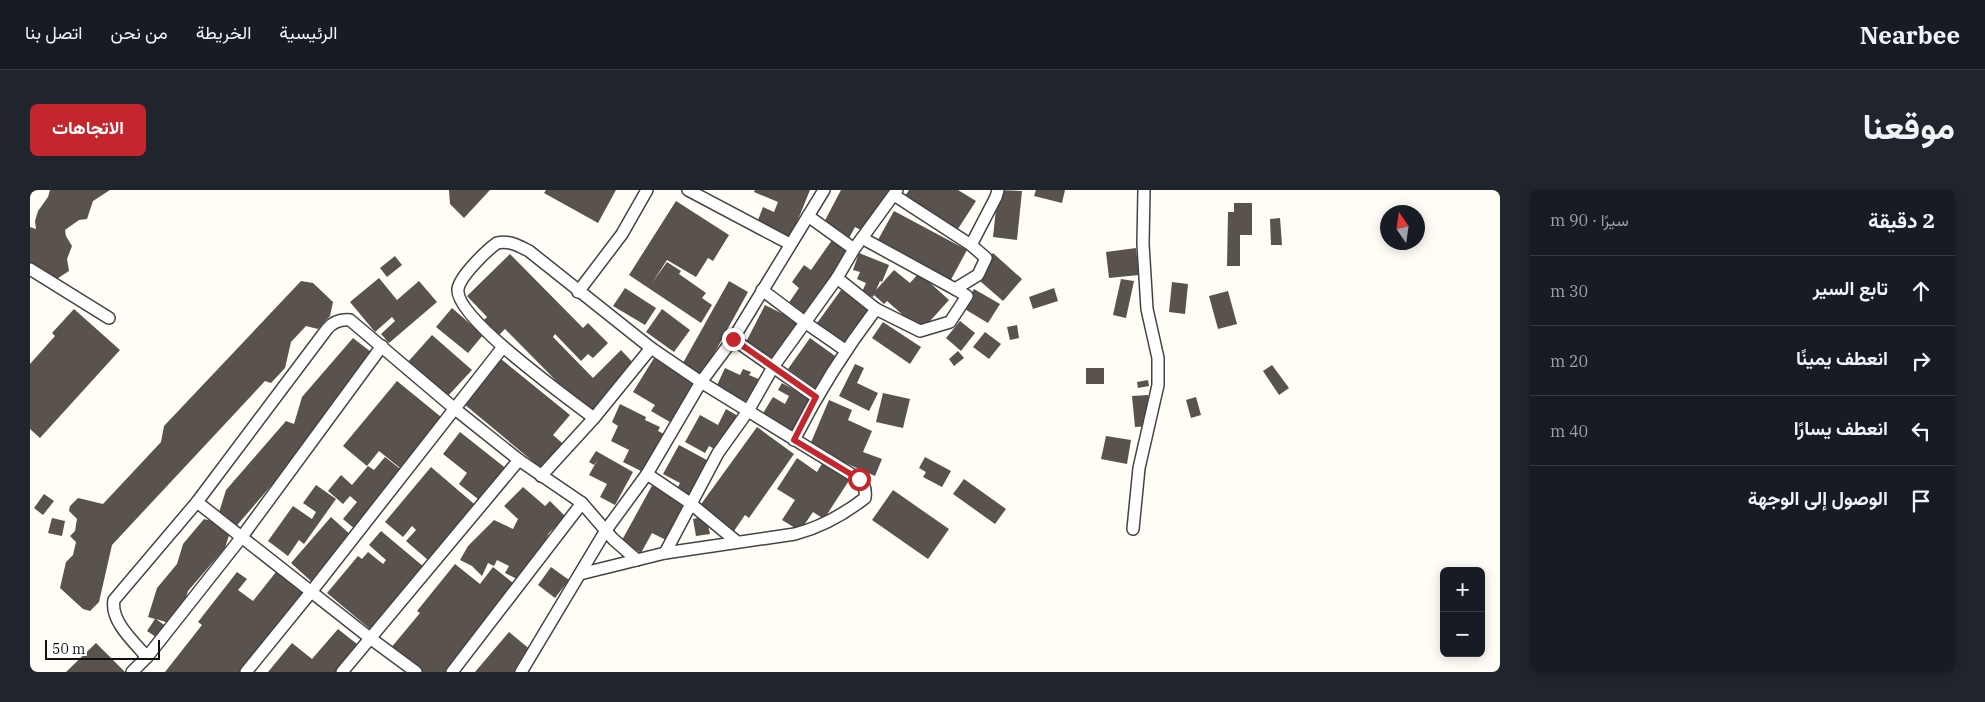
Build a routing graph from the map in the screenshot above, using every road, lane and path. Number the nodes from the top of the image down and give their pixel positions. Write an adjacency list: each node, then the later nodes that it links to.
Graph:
1 (647, 190): 16 (street)
2 (688, 190): 9 (street)
3 (824, 190): 7 (street)
4 (998, 190): 10 (street)
5 (1144, 190): 38 (street)
6 (896, 193): 8 (street); 10 (street)
7 (808, 216): 9 (street); 11 (street)
8 (862, 238): 11 (street); 14 (street)
9 (790, 244): 15 (street)
10 (971, 245): 14 (street)
11 (854, 249): 13 (street)
12 (30, 269): 18 (street)
13 (838, 278): 17 (street); 19 (street)
14 (955, 289): 17 (street)
15 (762, 290): 19 (street); 20 (street)
16 (578, 292): 22 (street); 23 (street)
17 (876, 309): 24 (street)
18 (109, 318)
19 (806, 323): 24 (street); 25 (street)
20 (733, 339): 25 (street); 26 (street)
21 (382, 346): 28 (street); 35 (street); 40 (street)
22 (503, 347): 28 (street); 30 (street)
23 (651, 348): 26 (street); 30 (street)
24 (845, 350): 27 (street)
25 (773, 367): 27 (street); 29 (street)
26 (701, 382): 29 (street); 33 (street)
27 (816, 397): 31 (street)
28 (455, 409): 32 (street); 45 (street)
29 (748, 411): 31 (street); 37 (street)
30 (594, 418): 34 (street)
31 (794, 440): 41 (street)
32 (519, 460): 34 (street); 46 (street)
33 (647, 474): 37 (street); 39 (street)
34 (542, 476): 36 (street)
35 (197, 502): 40 (street); 47 (street)
36 (582, 503): 39 (street); 52 (street)
37 (690, 503): 41 (street); 42 (street)
38 (1133, 528)
39 (606, 530): 43 (street); 44 (street)
40 (241, 538): 45 (street); 47 (street)
41 (736, 541): 42 (street)
42 (665, 554): 43 (street)
43 (637, 560): 44 (street)
44 (580, 574): 53 (street)
45 (311, 592): 46 (street); 49 (street)
46 (370, 638): 50 (street); 51 (street)
47 (147, 657): 48 (street)
48 (132, 672)
49 (246, 672)
50 (342, 672)
51 (416, 672)
52 (452, 672)
53 (521, 672)

